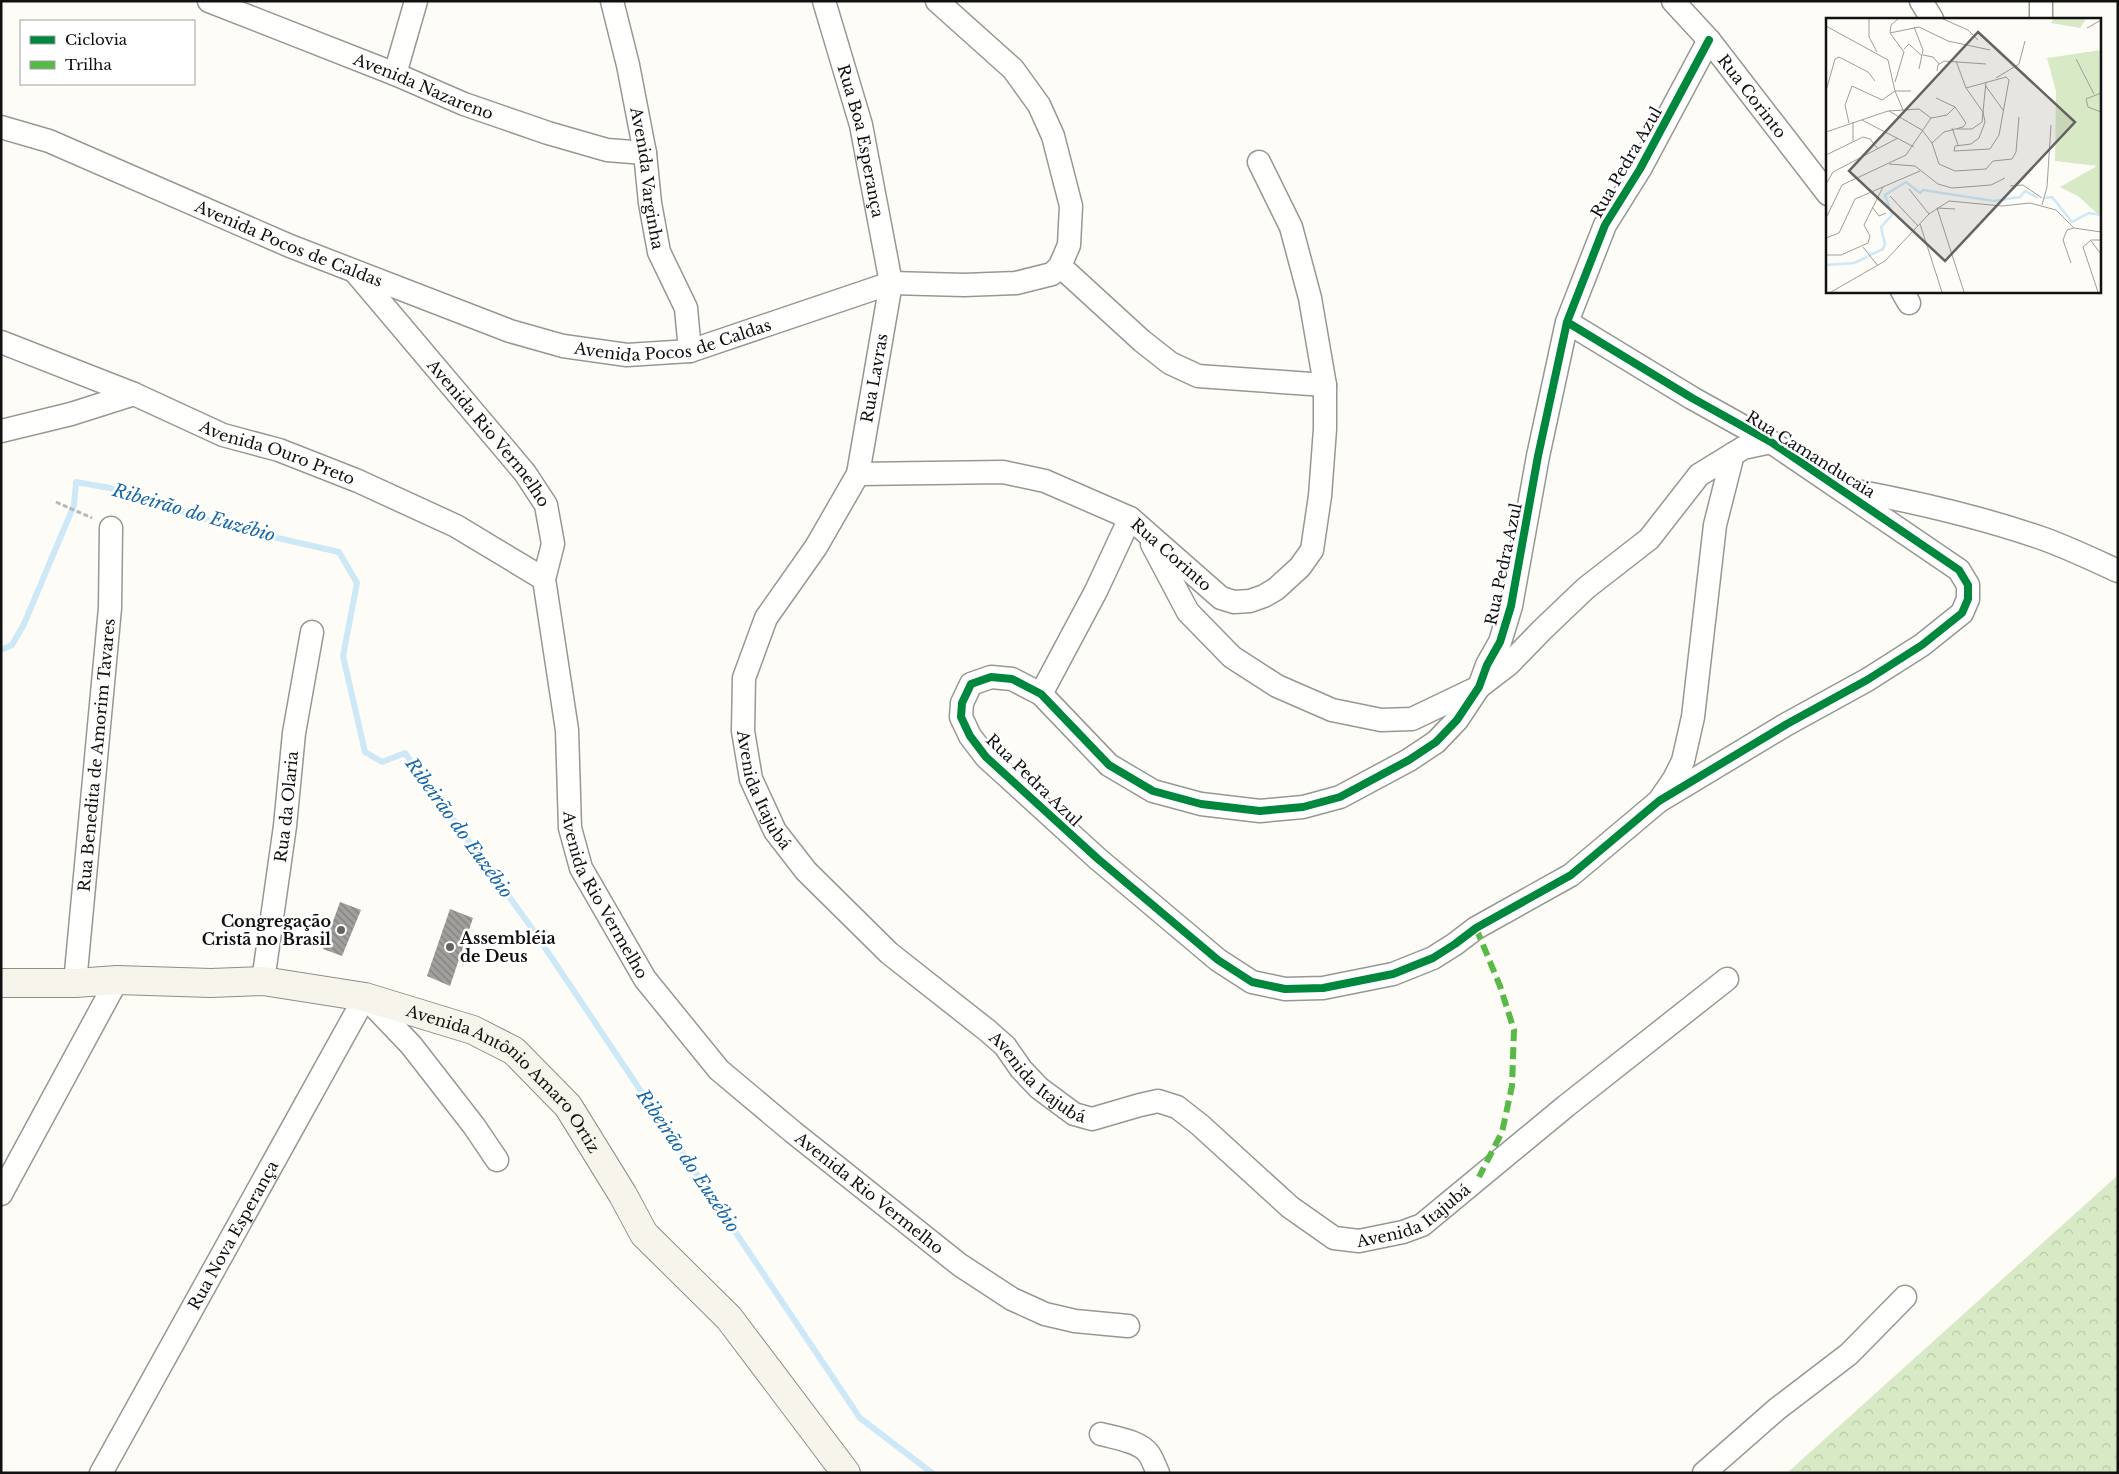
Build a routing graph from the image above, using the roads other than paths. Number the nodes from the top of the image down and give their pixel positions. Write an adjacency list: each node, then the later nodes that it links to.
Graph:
1 (209, 1): 12 (street, Avenida Nazareno)
2 (416, 1): 12 (street)
3 (612, 1): 14 (street, Avenida Varginha)
4 (824, 1): 19 (street, Rua Boa Esperança)
5 (937, 1): 17 (street)
6 (1674, 1): 11 (street, Rua Corinto)
7 (1921, 1): 9 (street)
8 (2041, 1): 10 (street)
9 (1931, 18)
10 (2041, 18)
11 (1709, 40): 16 (street, Rua Corinto); 20 (street, Rua Pedra Azul)
12 (395, 74): 14 (street, Avenida Nazareno)
13 (1, 127): 18 (street, Avenida Pocos de Caldas)
14 (645, 153): 22 (street, Avenida Varginha)
15 (1259, 162): 23 (street, Rua Corinto)
16 (1826, 191)
17 (1060, 266): 19 (street, Avenida Pocos de Caldas); 23 (street)
18 (355, 272): 22 (street, Avenida Pocos de Caldas); 33 (street, Avenida Rio Vermelho)
19 (891, 283): 22 (street, Avenida Pocos de Caldas); 28 (street, Rua Lavras)
20 (1567, 322): 26 (street, Rua Camanducaia); 35 (street, Rua Pedra Azul)
21 (1, 342): 24 (street, Avenida Ouro Preto)
22 (690, 351)
23 (1325, 385): 30 (street, Rua Corinto)
24 (134, 394): 25 (street); 33 (street, Avenida Ouro Preto)
25 (1, 431)
26 (1771, 442): 27 (street); 29 (street, Rua Camanducaia)
27 (1733, 454): 35 (street); 37 (street)
28 (858, 474): 30 (street, Rua Corinto); 38 (street, Avenida Itajubá)
29 (1840, 488): 32 (street, Rua Camanducaia); 37 (street, Rua Camanducaia)
30 (1137, 524): 35 (street); 36 (street)
31 (111, 528): 42 (street, Rua Benedita de Amorim Tavares)
32 (2118, 571)
33 (544, 579): 47 (street, Avenida Rio Vermelho)
34 (312, 632): 40 (street, Rua da Olaria)
35 (1479, 687): 36 (street, Rua Pedra Azul)
36 (1041, 694): 37 (street, Rua Pedra Azul)
37 (1659, 801)
38 (1727, 979)
39 (117, 980): 40 (street, Avenida Antônio Amaro Ortiz); 42 (street, Avenida Antônio Amaro Ortiz); 45 (street)
40 (263, 981): 43 (street, Avenida Antônio Amaro Ortiz)
41 (1, 983): 42 (street, Avenida Antônio Amaro Ortiz)
42 (75, 983)
43 (365, 997): 44 (street); 49 (street, Rua Nova Esperança); 50 (street, Avenida Antônio Amaro Ortiz)
44 (497, 1160)
45 (1, 1194)
46 (1905, 1298): 52 (street)
47 (1128, 1326)
48 (1101, 1434): 51 (street)
49 (102, 1473)
50 (846, 1473)
51 (1158, 1473)
52 (1704, 1473)

